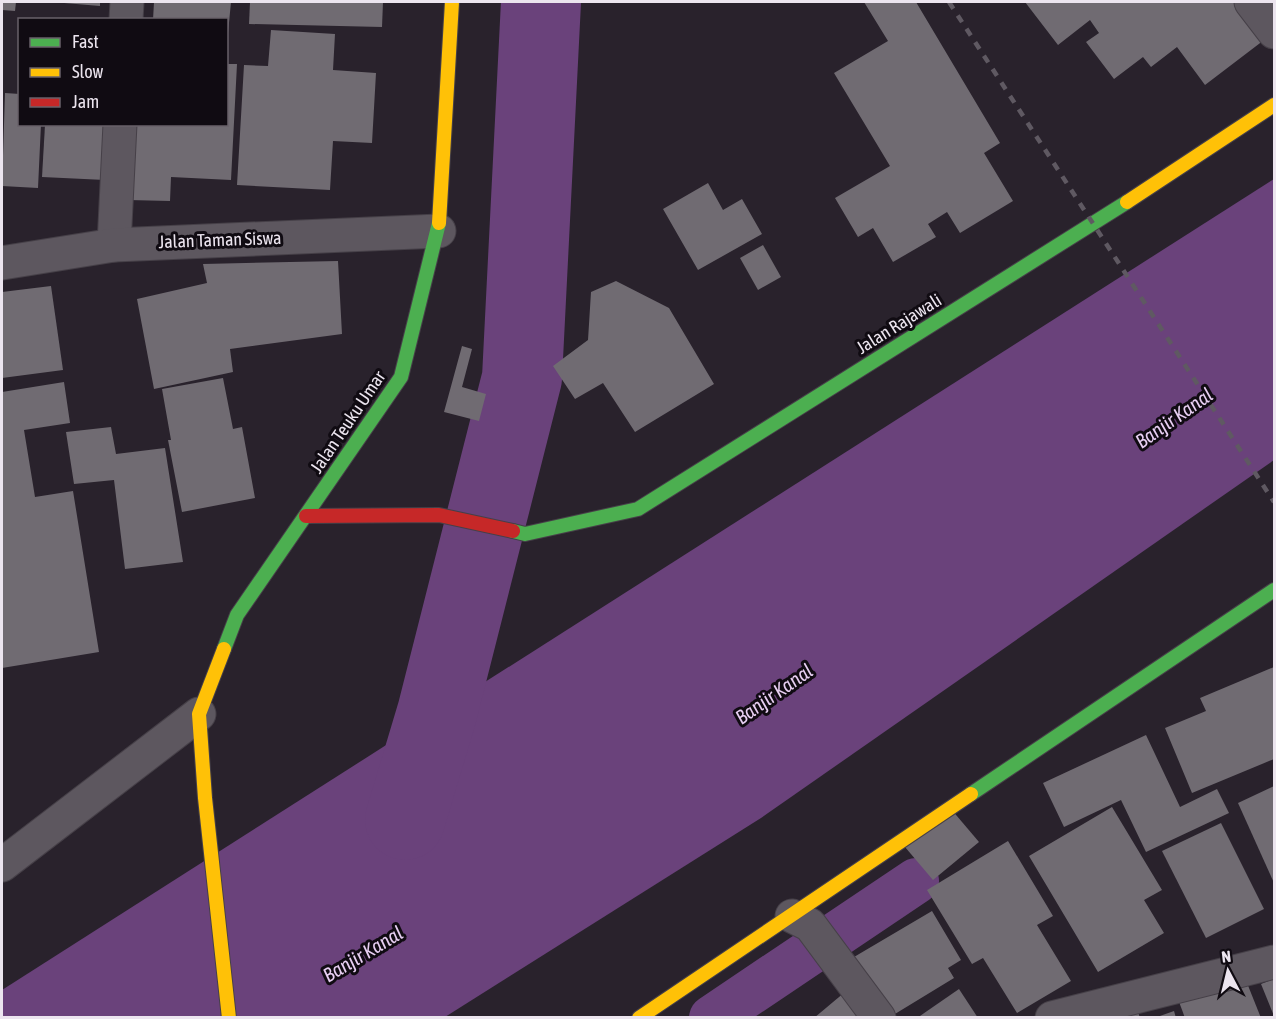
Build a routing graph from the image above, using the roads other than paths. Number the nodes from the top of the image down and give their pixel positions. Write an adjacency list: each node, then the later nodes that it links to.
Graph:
1 (127, 2): 4 (street)
2 (452, 2): 8 (street, Jalan Teuku Umar)
3 (1251, 2): 5 (street)
4 (126, 18)
5 (1275, 32)
6 (1275, 105): 11 (street, Jalan Rajawali)
7 (120, 126): 9 (street)
8 (440, 231): 9 (street, Jalan Taman Siswa); 11 (street, Jalan Teuku Umar)
9 (114, 245): 10 (street, Jalan Taman Siswa)
10 (2, 263)
11 (306, 516): 13 (street, Jalan Teuku Umar)
12 (1274, 591): 15 (street)
13 (200, 714): 14 (street); 17 (street, Jalan Teuku Umar)
14 (2, 865)
15 (801, 920): 18 (street); 19 (street)
16 (1275, 962): 20 (street)
17 (229, 1017)
18 (639, 1017)
19 (879, 1017)
20 (1052, 1017)

